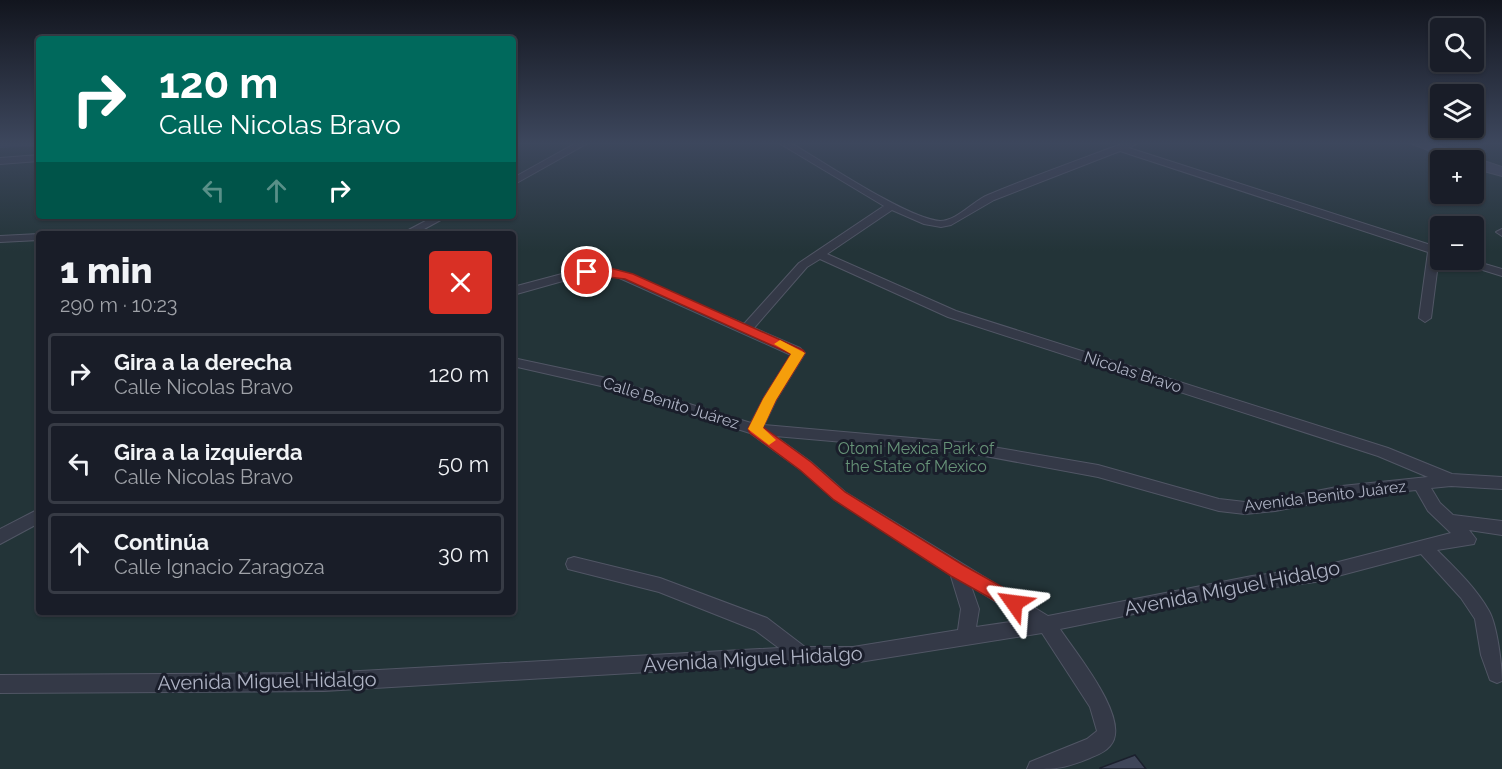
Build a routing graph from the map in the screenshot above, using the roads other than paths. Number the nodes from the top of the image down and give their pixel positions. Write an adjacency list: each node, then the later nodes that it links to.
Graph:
1 (845, 179): 4 (street)
2 (1041, 179): 4 (street)
3 (1214, 179): 9 (street)
4 (891, 206): 10 (street)
5 (437, 219): 6 (street)
6 (412, 231)
7 (36, 237): 8 (street)
8 (0, 238)
9 (1430, 249)
10 (818, 254): 16 (street); 19 (street, Nicolas Bravo)
11 (1484, 267): 13 (street)
12 (1434, 270): 15 (street)
13 (1502, 273)
14 (516, 290): 16 (street)
15 (1425, 318)
16 (746, 329): 18 (street)
17 (516, 363): 18 (street, Calle Benito Juárez)
18 (755, 429): 22 (street, Calle Benito Juárez); 29 (street)
19 (1451, 480): 20 (street, Avenida Benito Juárez); 21 (street, Avenida Benito Juárez)
20 (1502, 483)
21 (1421, 485): 22 (street, Avenida Benito Juárez); 24 (street, Avenida Miguel Hidalgo)
22 (1219, 505)
23 (36, 517): 26 (street)
24 (1449, 521): 25 (street); 27 (street, Avenida Miguel Hidalgo)
25 (1502, 528)
26 (0, 537)
27 (1425, 548): 30 (street, Avenida Miguel Hidalgo); 33 (street)
28 (574, 564): 32 (street)
29 (957, 570): 30 (street); 31 (street)
30 (1046, 624): 31 (street, Avenida Miguel Hidalgo); 35 (street)
31 (966, 638): 32 (street, Avenida Miguel Hidalgo)
32 (802, 655): 34 (street, Avenida Miguel Hidalgo)
33 (1497, 674)
34 (0, 684)
35 (1038, 769)

